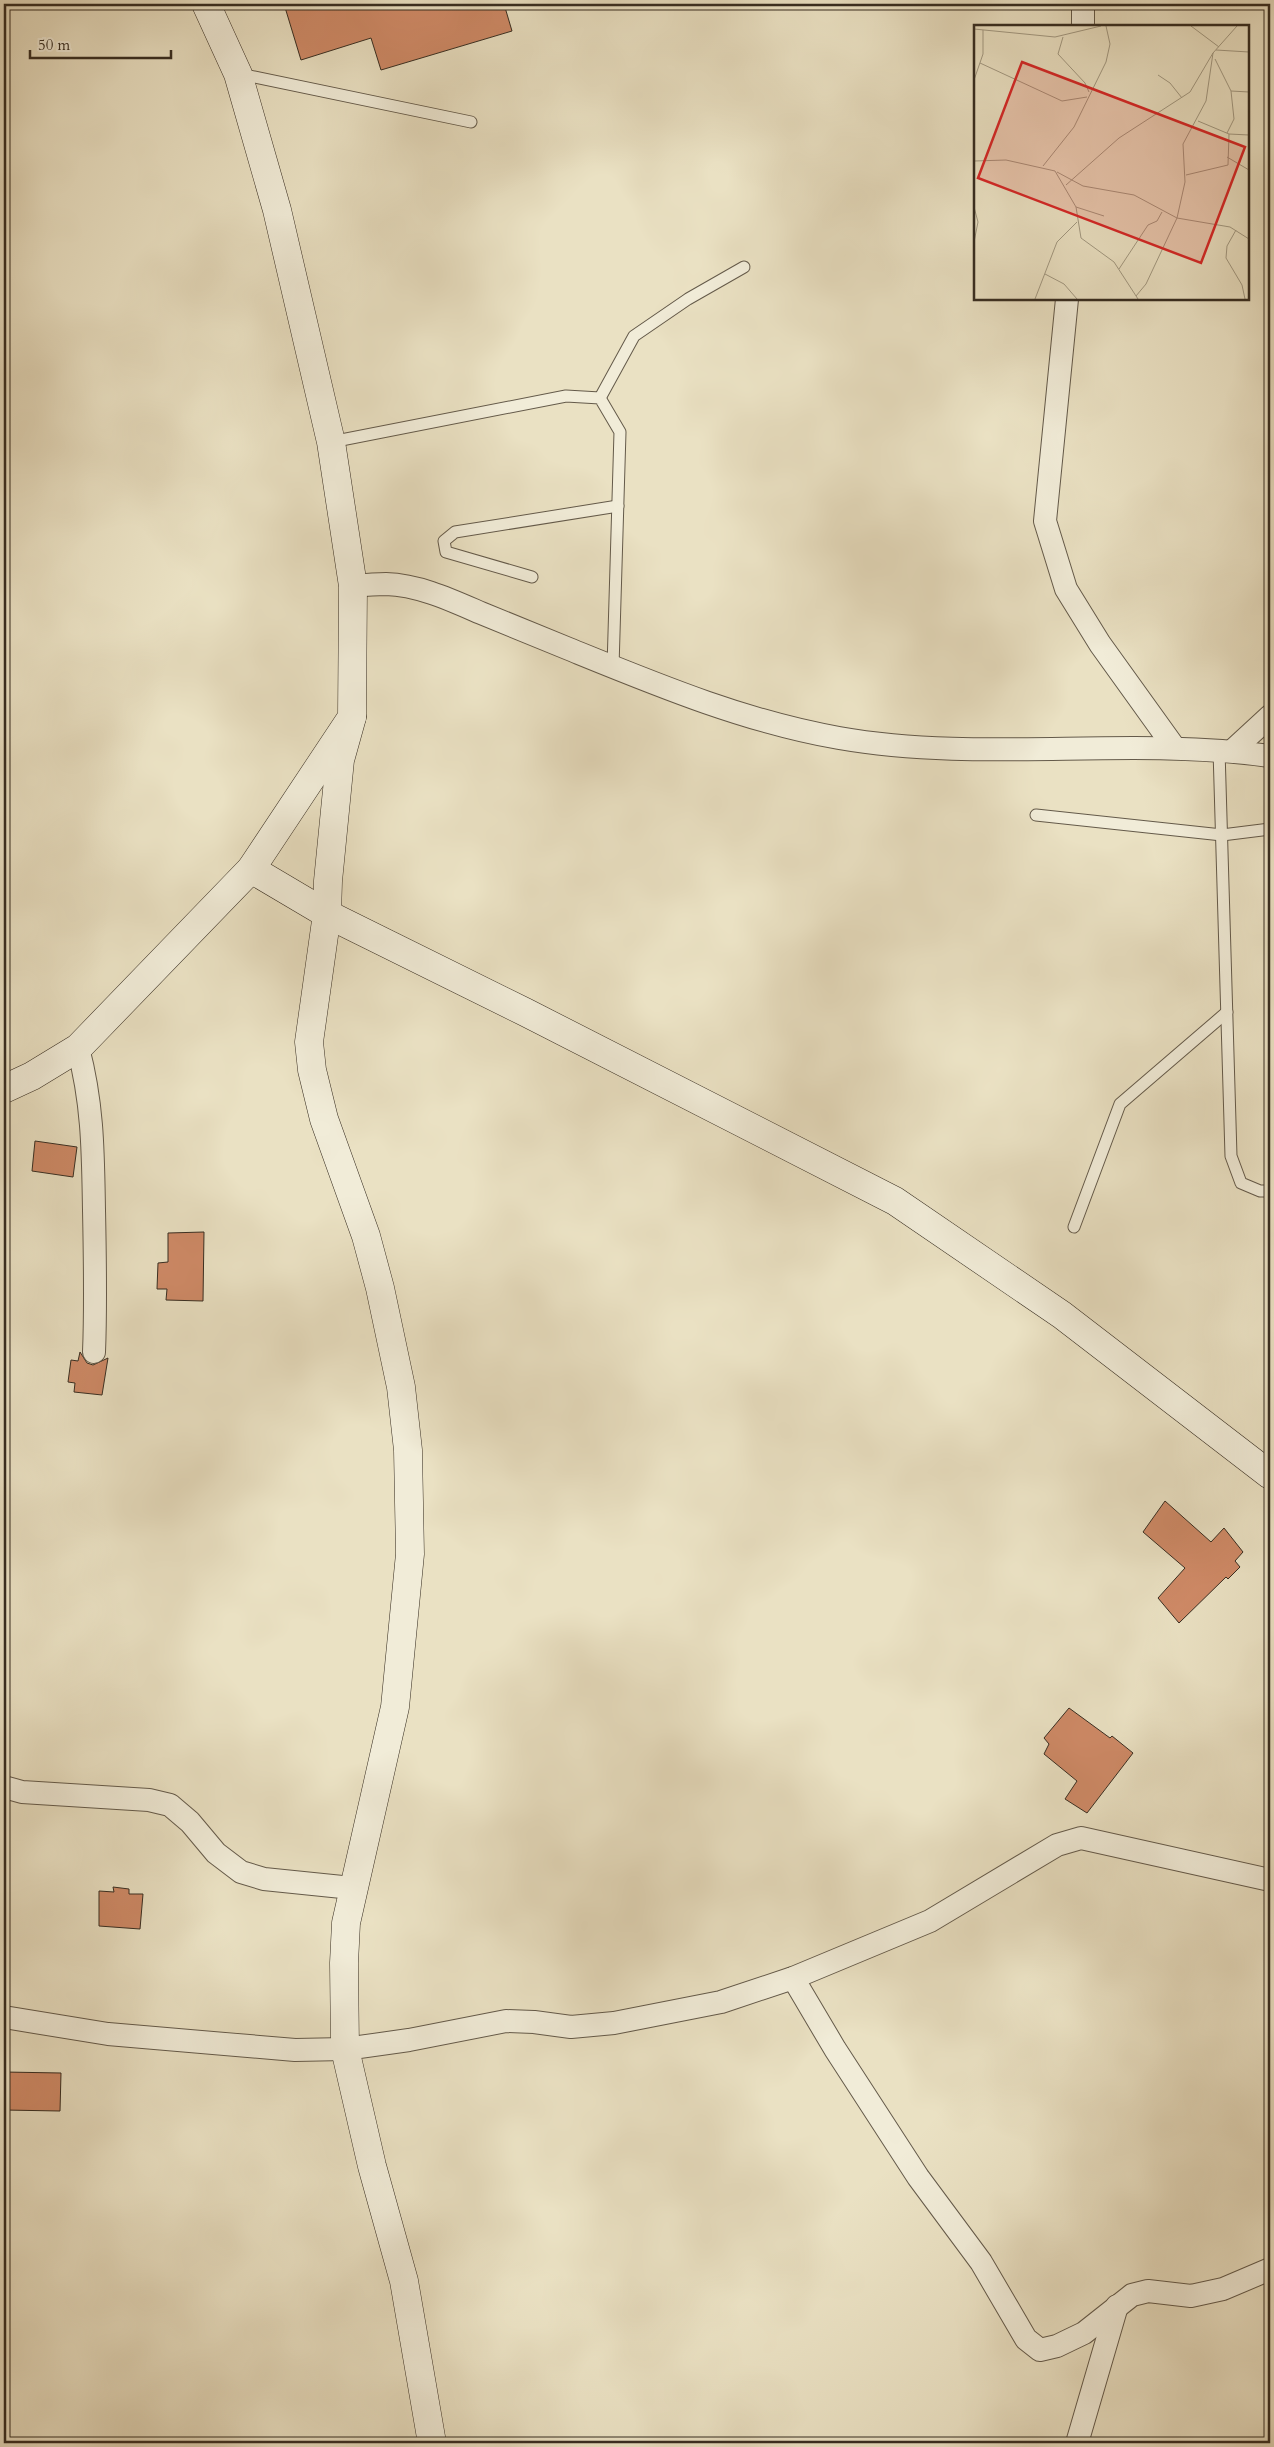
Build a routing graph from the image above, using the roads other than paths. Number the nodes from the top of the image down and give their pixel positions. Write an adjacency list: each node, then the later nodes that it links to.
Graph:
1 (206, 4): 4 (street)
2 (1083, 4): 3 (street)
3 (1083, 25)
4 (238, 74): 5 (lane); 9 (street)
5 (471, 122)
6 (744, 268): 8 (lane)
7 (1067, 300): 16 (street)
8 (600, 398): 9 (lane); 10 (lane)
9 (332, 442): 12 (street)
10 (618, 506): 11 (lane); 13 (lane)
11 (532, 577)
12 (352, 586): 13 (street); 15 (street)
13 (613, 667): 16 (street)
14 (1270, 716): 17 (street)
15 (352, 717): 22 (street); 23 (street)
16 (1174, 747): 17 (street)
17 (1225, 750): 18 (street); 21 (lane)
18 (1270, 756)
19 (1036, 815): 21 (lane)
20 (1270, 829): 21 (lane)
21 (1222, 834): 24 (lane)
22 (251, 870): 23 (street); 25 (street)
23 (327, 914): 30 (street); 33 (street)
24 (1227, 1012): 27 (lane); 28 (lane)
25 (78, 1048): 26 (street); 29 (street)
26 (4, 1089)
27 (1270, 1191)
28 (1074, 1227)
29 (94, 1352)
30 (1270, 1476)
31 (4, 1787): 33 (street)
32 (1270, 1880): 34 (street)
33 (352, 1888): 36 (street)
34 (793, 1978): 36 (street); 38 (street)
35 (4, 2017): 36 (street)
36 (345, 2049): 39 (street)
37 (1270, 2269): 38 (street)
38 (1117, 2306): 40 (street)
39 (432, 2443)
40 (1077, 2443)

